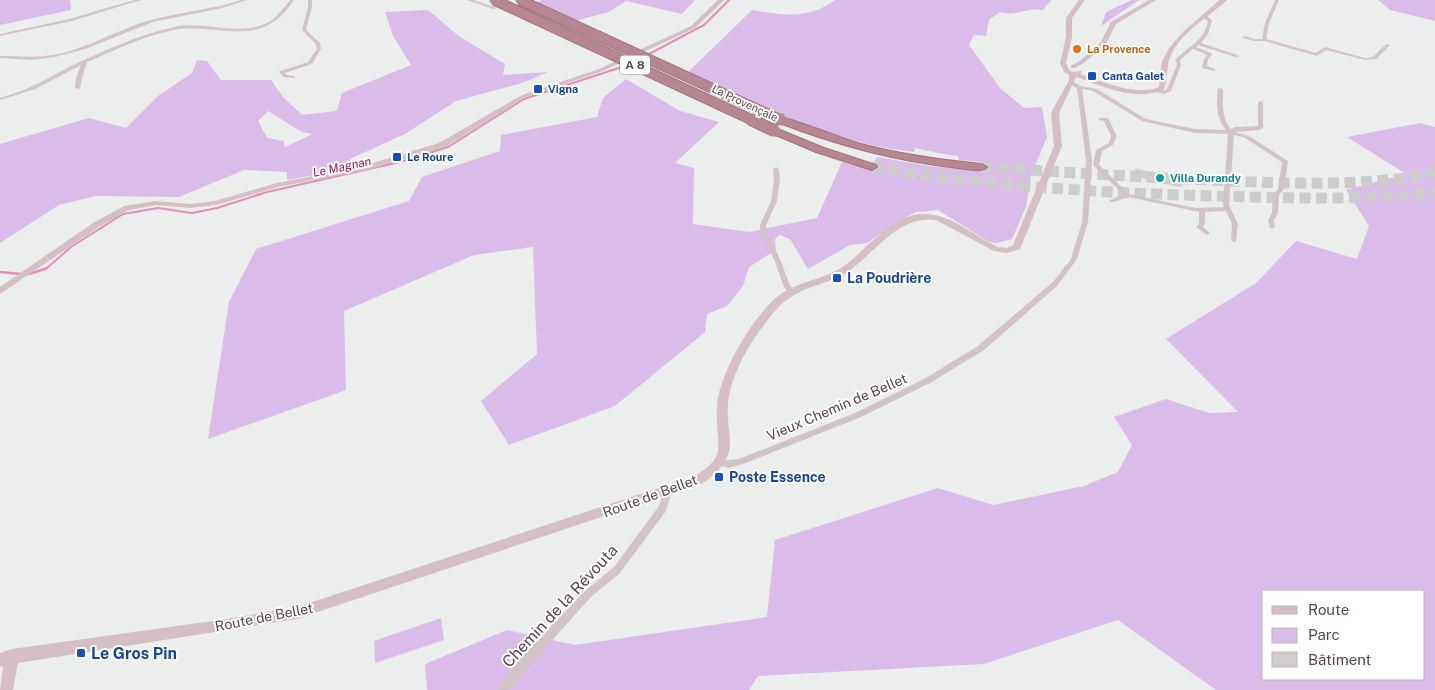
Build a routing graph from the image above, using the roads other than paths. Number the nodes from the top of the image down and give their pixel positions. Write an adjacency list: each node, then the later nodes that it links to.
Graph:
1 (139, 0): 14 (street)
2 (245, 0): 20 (street)
3 (292, 0): 22 (street)
4 (310, 0): 25 (street)
5 (470, 0): 12 (street)
6 (520, 0): 35 (highway, La Provençale / A 8, bridge)
7 (720, 0): 44 (street)
8 (1082, 0): 24 (street)
9 (1153, 0): 24 (street)
10 (1224, 0): 13 (street)
11 (1277, 0): 16 (street)
12 (495, 4): 34 (highway, La Provençale / A 8, bridge)
13 (1203, 16): 17 (street); 29 (street)
14 (0, 35)
15 (1245, 37): 16 (street)
16 (1264, 40): 18 (street)
17 (1199, 44): 19 (street); 21 (street)
18 (1388, 45)
19 (1194, 48): 23 (street); 29 (street)
20 (0, 56)
21 (1238, 56)
22 (86, 61): 27 (street); 30 (street)
23 (1213, 70)
24 (1073, 74): 26 (street); 29 (street); 45 (street)
25 (293, 76)
26 (1079, 87): 33 (street); 46 (street, Vieux Chemin de Bellet)
27 (78, 88)
28 (1220, 90): 33 (street)
29 (1158, 92)
30 (1, 99)
31 (1261, 102): 33 (street)
32 (1100, 119): 37 (street)
33 (1231, 132): 39 (street); 41 (street)
34 (872, 167)
35 (982, 167)
36 (776, 169): 45 (street)
37 (1127, 195): 38 (street); 40 (street)
38 (1112, 201)
39 (1227, 209): 40 (street); 43 (street)
40 (1202, 210): 42 (street)
41 (1272, 227)
42 (1207, 233)
43 (1234, 240)
44 (0, 290)
45 (792, 292): 46 (street)
46 (721, 463): 47 (street, Route de Bellet)
47 (668, 491): 48 (street, Route de Bellet); 50 (street, Chemin de la Révouta)
48 (6, 658): 49 (street)
49 (5, 685)
50 (504, 690)

